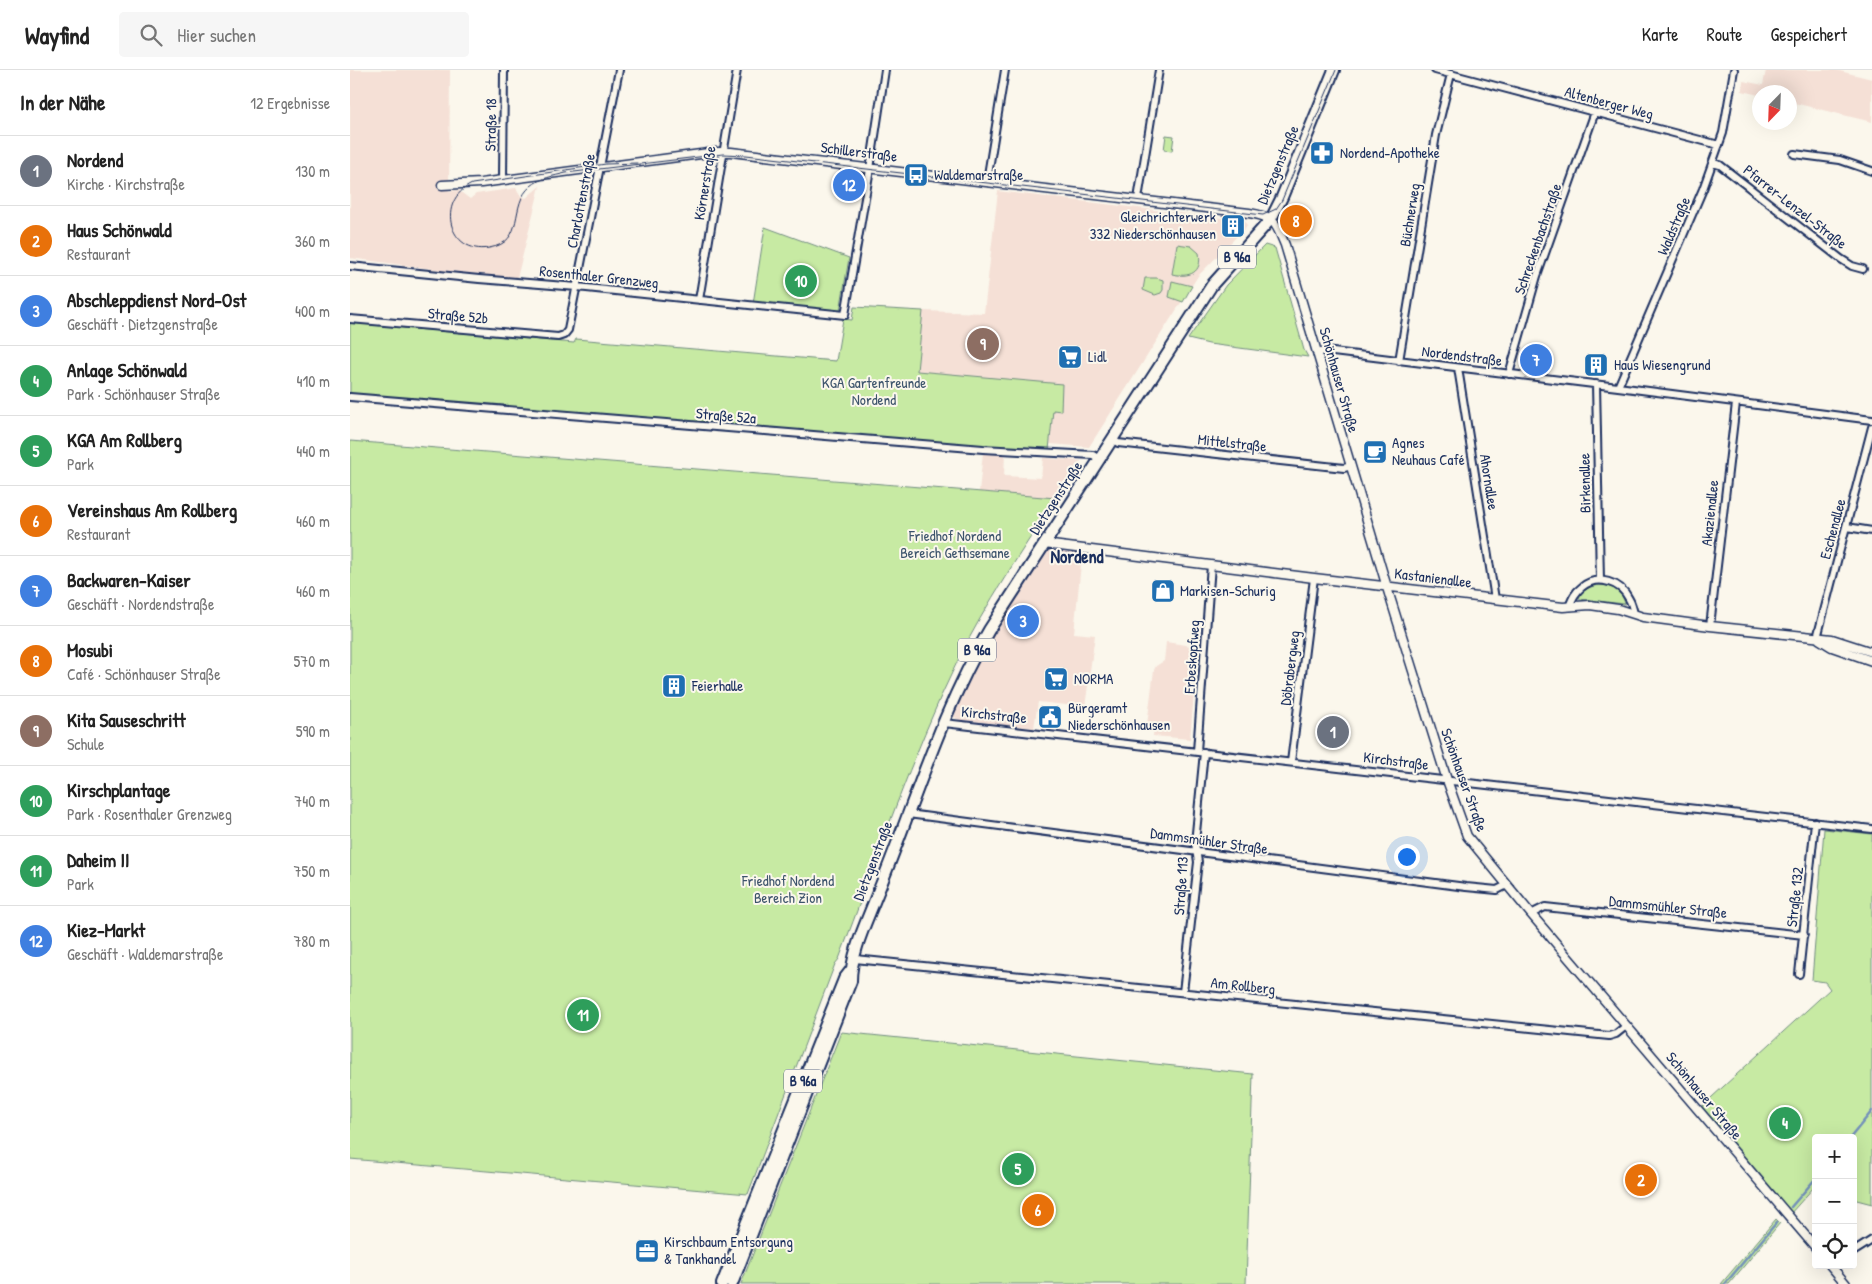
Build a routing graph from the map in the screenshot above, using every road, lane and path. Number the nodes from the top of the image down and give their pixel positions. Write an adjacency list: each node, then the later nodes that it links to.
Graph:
1 (504, 70): 19 (street, Straße 18)
2 (619, 70): 16 (street, Charlottenstraße)
3 (737, 70): 13 (street, Körnerstraße)
4 (885, 70): 17 (street)
5 (1006, 70): 20 (street)
6 (1159, 70): 22 (street)
7 (1334, 70): 23 (main road, Dietzgenstraße / B 96a)
8 (1435, 70): 10 (street, Altenberger Weg)
9 (1734, 70): 12 (street, Waldstraße)
10 (1451, 74): 11 (street, Altenberger Weg); 31 (street, Büchnerweg)
11 (1595, 112): 12 (street, Altenberger Weg); 33 (street, Schreckenbachstraße)
12 (1719, 145): 15 (street, Waldstraße)
13 (723, 151): 16 (street, Schillerstraße); 17 (street, Schillerstraße); 27 (street, Körnerstraße)
14 (1794, 154): 18 (street)
15 (1713, 163): 25 (street, Pfarrer-Lenzel-Straße); 35 (street, Waldstraße)
16 (600, 167): 19 (street, Schillerstraße); 26 (street, Charlottenstraße)
17 (871, 167): 20 (street, Schillerstraße); 27 (street, Rosenthaler Grenzweg)
18 (1872, 171)
19 (503, 180): 21 (street, Schillerstraße)
20 (987, 181): 22 (street, Schillerstraße)
21 (442, 185)
22 (1138, 200): 23 (street, Schillerstraße)
23 (1271, 219): 30 (street, Schönhauser Straße); 40 (main road, Dietzgenstraße / B 96a)
24 (350, 266): 26 (street, Rosenthaler Grenzweg)
25 (1863, 269)
26 (577, 287): 27 (street, Rosenthaler Grenzweg); 29 (street, Charlottenstraße)
27 (699, 300)
28 (350, 319): 29 (street, Straße 52b)
29 (564, 335)
30 (1317, 353): 31 (street, Nordendstraße); 42 (street, Schönhauser Straße)
31 (1399, 361): 32 (street, Nordendstraße)
32 (1458, 368): 33 (street, Nordendstraße); 50 (street, Ahornallee)
33 (1509, 374): 34 (street, Nordendstraße)
34 (1596, 384): 35 (street, Nordendstraße); 48 (street, Birkenallee)
35 (1618, 387): 37 (street, Nordendstraße)
36 (350, 396): 41 (street, Straße 52a)
37 (1736, 403): 38 (street, Nordendstraße); 53 (street, Akazienallee)
38 (1872, 420)
39 (1872, 427): 43 (street, Eschenallee)
40 (1112, 439): 41 (main road, Dietzgenstraße / B 96a); 42 (street, Mittelstraße)
41 (1099, 459): 45 (main road, Dietzgenstraße / B 96a)
42 (1350, 466): 49 (street, Schönhauser Straße)
43 (1847, 527): 44 (street); 54 (street, Eschenallee)
44 (1872, 531)
45 (1044, 544): 46 (street, Kastanienallee); 57 (main road, Dietzgenstraße / B 96a)
46 (1211, 565): 47 (street, Kastanienallee); 58 (street, Erbeskopfweg)
47 (1314, 578): 49 (street, Kastanienallee); 59 (street, Döbrabergweg)
48 (1600, 580): 51 (street); 52 (street)
49 (1386, 586): 50 (street, Kastanienallee); 60 (street, Schönhauser Straße)
50 (1495, 599): 51 (street, Kastanienallee)
51 (1569, 606): 52 (street, Kastanienallee)
52 (1634, 614): 53 (street, Kastanienallee)
53 (1710, 626): 54 (street, Kastanienallee)
54 (1817, 638): 55 (street, Kastanienallee); 56 (street, Kastanienallee)
55 (1872, 652)
56 (1872, 661)
57 (944, 723): 58 (street, Kirchstraße); 61 (main road, Dietzgenstraße / B 96a)
58 (1201, 751): 59 (street, Kirchstraße); 64 (street, Straße 113)
59 (1291, 762): 60 (street, Kirchstraße)
60 (1447, 780): 62 (street, Kirchstraße); 65 (street, Schönhauser Straße)
61 (908, 814): 64 (street, Dammsmühler Straße); 68 (main road, Dietzgenstraße / B 96a)
62 (1815, 822): 63 (street, Kirchstraße); 67 (street, Straße 132)
63 (1872, 829)
64 (1197, 852): 65 (street, Dammsmühler Straße); 70 (street, Straße 113)
65 (1506, 884): 66 (street, Schönhauser Straße)
66 (1531, 914): 67 (street, Dammsmühler Straße); 71 (street, Schönhauser Straße)
67 (1804, 935): 69 (street, Straße 132)
68 (855, 959): 70 (street, Am Rollberg); 72 (main road, Dietzgenstraße / B 96a)
69 (1799, 974)
70 (1183, 992): 71 (street, Am Rollberg)
71 (1626, 1026): 74 (street, Schönhauser Straße)
72 (762, 1195): 77 (main road, Dietzgenstraße / B 96a); 78 (main road, Dietzgenstraße / B 96a)
73 (1872, 1240): 75 (street)
74 (1812, 1243)
75 (1857, 1249)
76 (1834, 1269): 79 (street)
77 (722, 1284)
78 (732, 1284)
79 (1846, 1284)

